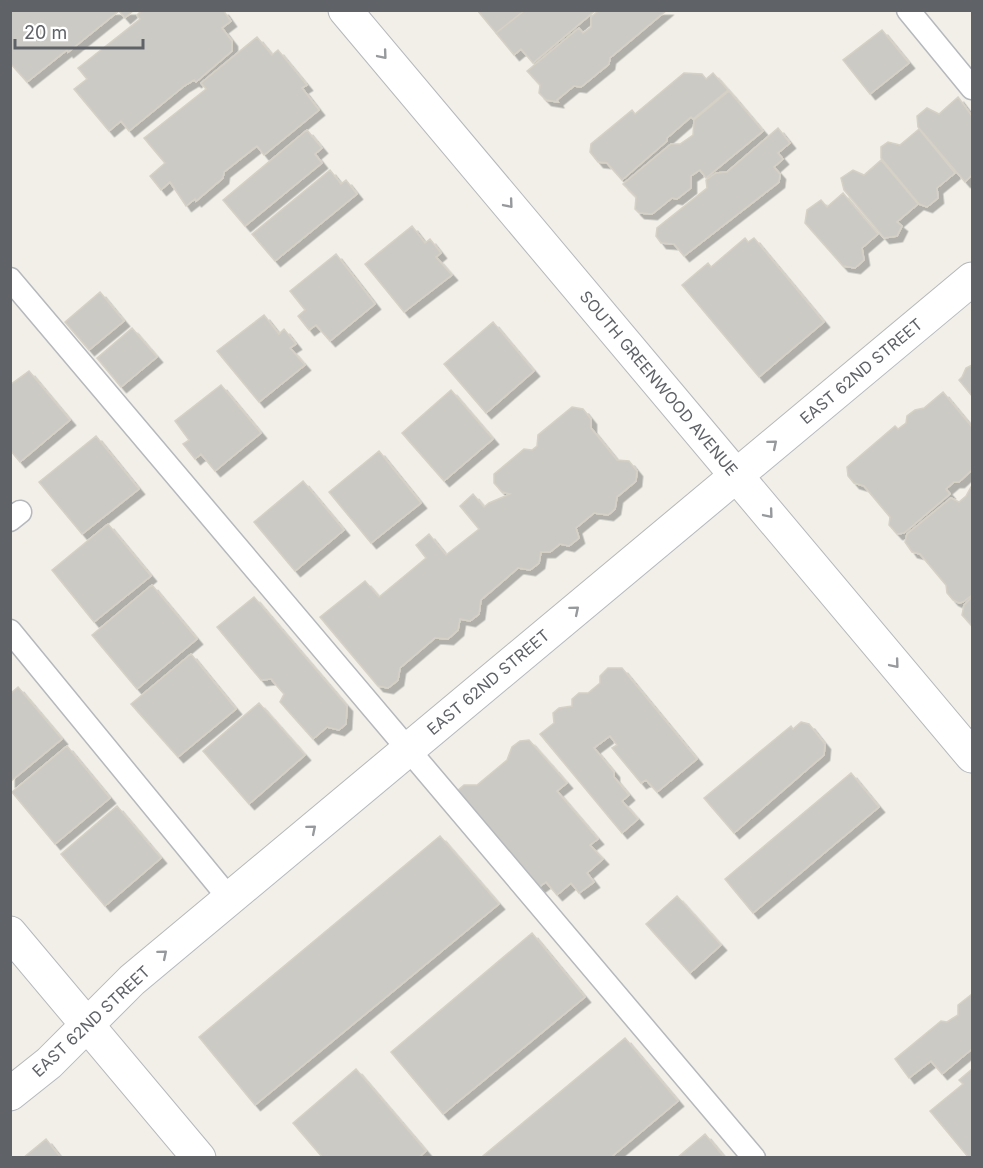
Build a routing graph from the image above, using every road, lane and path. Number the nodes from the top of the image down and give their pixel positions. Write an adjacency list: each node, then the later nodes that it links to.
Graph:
1 (345, 10): 6 (street, SOUTH GREENWOOD AVENUE, one-way to 6)
2 (908, 10): 3 (lane)
3 (972, 88)
4 (10, 279): 8 (lane)
5 (972, 279): 6 (street, EAST 62ND STREET, one-way to 5)
6 (736, 475): 8 (street, EAST 62ND STREET, one-way to 6); 9 (street, SOUTH GREENWOOD AVENUE, one-way to 9)
7 (10, 631): 10 (lane)
8 (408, 749): 10 (street, EAST 62ND STREET, one-way to 8); 15 (lane)
9 (972, 756)
10 (229, 898): 12 (street, EAST 62ND STREET, one-way to 10)
11 (10, 933): 12 (street)
12 (87, 1025): 13 (street, EAST 62ND STREET); 14 (street)
13 (10, 1094)
14 (198, 1158)
15 (754, 1158)

